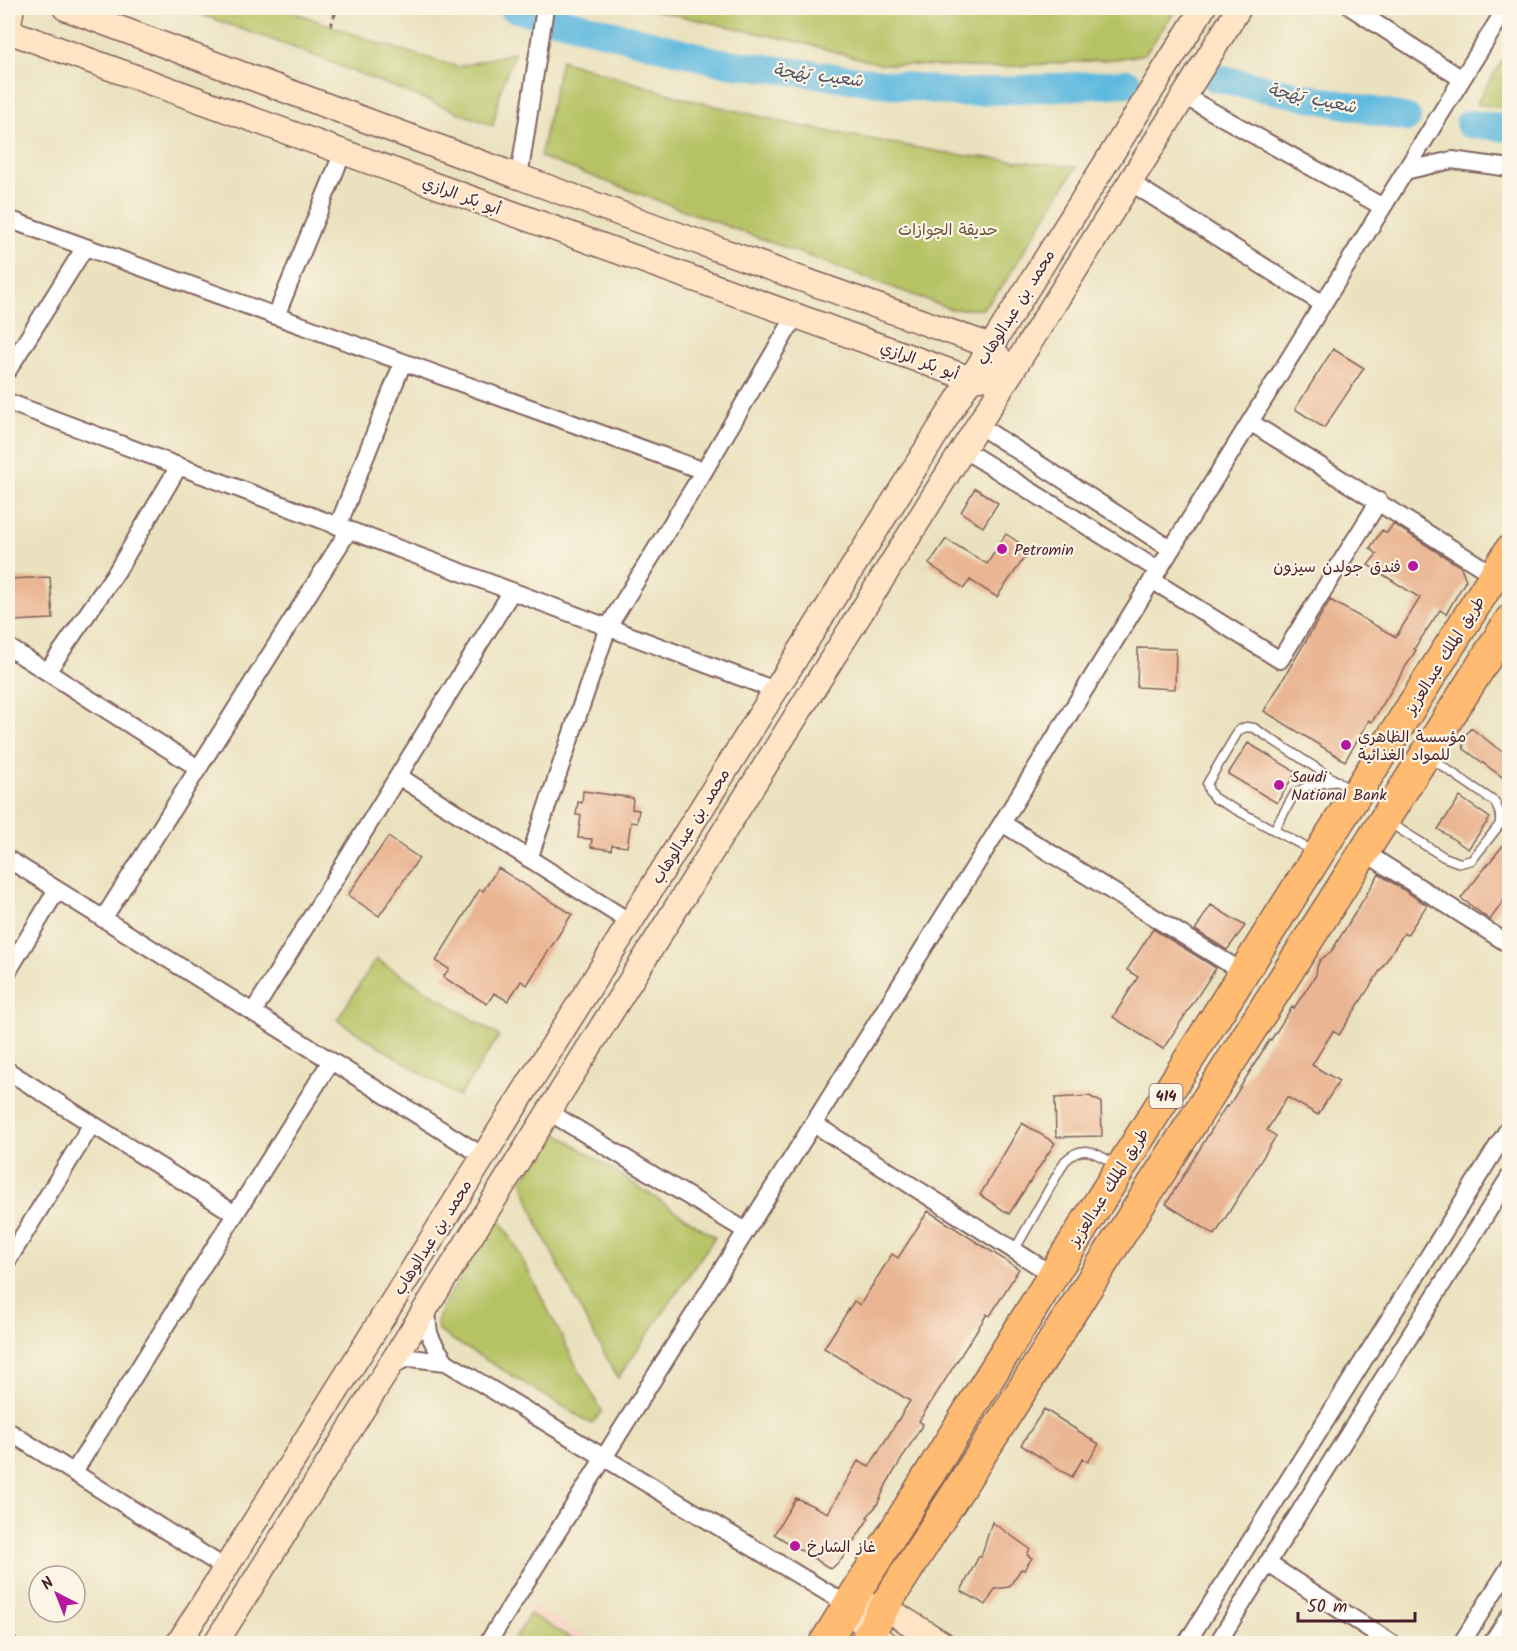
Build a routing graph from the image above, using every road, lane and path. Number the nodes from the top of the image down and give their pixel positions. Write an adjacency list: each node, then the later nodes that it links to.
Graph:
1 (12, 8): 10 (street)
2 (65, 8): 16 (street)
3 (337, 8): 9 (path)
4 (545, 8): 16 (street)
5 (1203, 8): 24 (street, محمد بن عبدالوهاب)
6 (1239, 8): 12 (street, محمد بن عبدالوهاب)
7 (1352, 8): 11 (street)
8 (1506, 8): 11 (street)
9 (331, 26)
10 (8, 29): 13 (street, أبو بكر الرازي)
11 (1462, 79): 15 (street)
12 (1184, 96): 17 (street, محمد بن عبدالوهاب); 18 (street)
13 (343, 152): 22 (street, أبو بكر الرازي); 23 (street)
14 (1509, 168): 15 (street)
15 (1405, 171): 18 (street)
16 (519, 177): 24 (street)
17 (1130, 182): 21 (street); 27 (street, محمد بن عبدالوهاب)
18 (1383, 207): 21 (street)
19 (8, 219): 20 (street)
20 (85, 247): 23 (street); 26 (street)
21 (1323, 304): 30 (street)
22 (796, 315): 28 (street, أبو بكر الرازي); 34 (street)
23 (276, 316): 25 (street)
24 (991, 346): 27 (street); 28 (street, محمد بن عبدالوهاب)
25 (403, 362): 34 (street); 36 (street)
26 (8, 370)
27 (1010, 374): 28 (street, أبو بكر الرازي); 31 (street, محمد بن عبدالوهاب)
28 (971, 379): 46 (street, محمد بن عبدالوهاب)
29 (8, 402): 33 (street)
30 (1250, 422): 35 (street); 37 (street)
31 (978, 425): 32 (street, محمد بن عبدالوهاب); 37 (street)
32 (963, 449): 39 (street); 67 (street, محمد بن عبدالوهاب)
33 (179, 466): 36 (street); 45 (street)
34 (704, 471): 43 (street)
35 (1379, 501): 39 (street); 40 (street)
36 (343, 528): 41 (street); 48 (street)
37 (1171, 549): 39 (street)
38 (1509, 550): 40 (highway, طريق الملك عبدالعزيز / 414)
39 (1155, 575): 52 (street)
40 (1494, 575): 50 (highway, طريق الملك عبدالعزيز / 414)
41 (512, 591): 43 (street); 49 (street)
42 (1509, 620): 47 (highway, 414)
43 (608, 627): 46 (street); 56 (street)
44 (8, 647): 45 (street)
45 (47, 672): 48 (street)
46 (775, 690): 60 (street, محمد بن عبدالوهاب)
47 (1426, 754): 51 (highway, 414); 51 (lane)
48 (198, 768): 59 (street)
49 (398, 776): 56 (street); 64 (street)
50 (1347, 788): 53 (lane); 53 (lane); 55 (highway, طريق الملك عبدالعزيز / 414)
51 (1385, 820): 54 (highway, 414)
52 (1002, 823): 63 (street); 69 (street)
53 (1274, 830): 55 (lane)
54 (1364, 852): 61 (street); 89 (highway, 414)
55 (1319, 854): 63 (highway, طريق الملك عبدالعزيز / 414)
56 (529, 858): 60 (street)
57 (8, 859): 58 (street)
58 (57, 890): 59 (street); 62 (street)
59 (103, 919): 64 (street)
60 (630, 922): 71 (street, محمد بن عبدالوهاب)
61 (1509, 945)
62 (8, 971)
63 (1244, 973): 72 (highway, طريق الملك عبدالعزيز / 414)
64 (253, 1012): 65 (street)
65 (331, 1061): 71 (street); 74 (street)
66 (8, 1071): 68 (street)
67 (549, 1112): 75 (street); 79 (street, محمد بن عبدالوهاب)
68 (92, 1124): 74 (street); 77 (street)
69 (813, 1124): 75 (street); 76 (street)
70 (1509, 1126): 97 (street)
71 (483, 1156): 87 (street, محمد بن عبدالوهاب)
72 (1120, 1168): 76 (lane); 78 (highway, طريق الملك عبدالعزيز / 414)
73 (1509, 1176): 85 (street)
74 (235, 1214): 84 (street)
75 (746, 1231): 83 (street)
76 (1014, 1251): 78 (street)
77 (8, 1260)
78 (1053, 1275): 88 (highway, طريق الملك عبدالعزيز / 414)
79 (428, 1305): 80 (street); 81 (street, محمد بن عبدالوهاب)
80 (446, 1362): 81 (street); 83 (street)
81 (386, 1372): 93 (street, محمد بن عبدالوهاب)
82 (8, 1431): 84 (street)
83 (604, 1458): 88 (street); 94 (street)
84 (74, 1472): 87 (street)
85 (1268, 1563): 98 (street); 99 (street)
86 (1509, 1566): 100 (street)
87 (225, 1568): 92 (street, محمد بن عبدالوهاب)
88 (848, 1605): 89 (street); 91 (street); 95 (highway, طريق الملك عبدالعزيز / 414)
89 (884, 1607): 91 (highway, 414); 96 (street)
90 (1509, 1615): 101 (street)
91 (873, 1640)
92 (178, 1644)
93 (215, 1644)
94 (487, 1644)
95 (824, 1644)
96 (943, 1644)
97 (1186, 1644)
98 (1217, 1644)
99 (1393, 1644)
100 (1461, 1644)
101 (1491, 1644)

